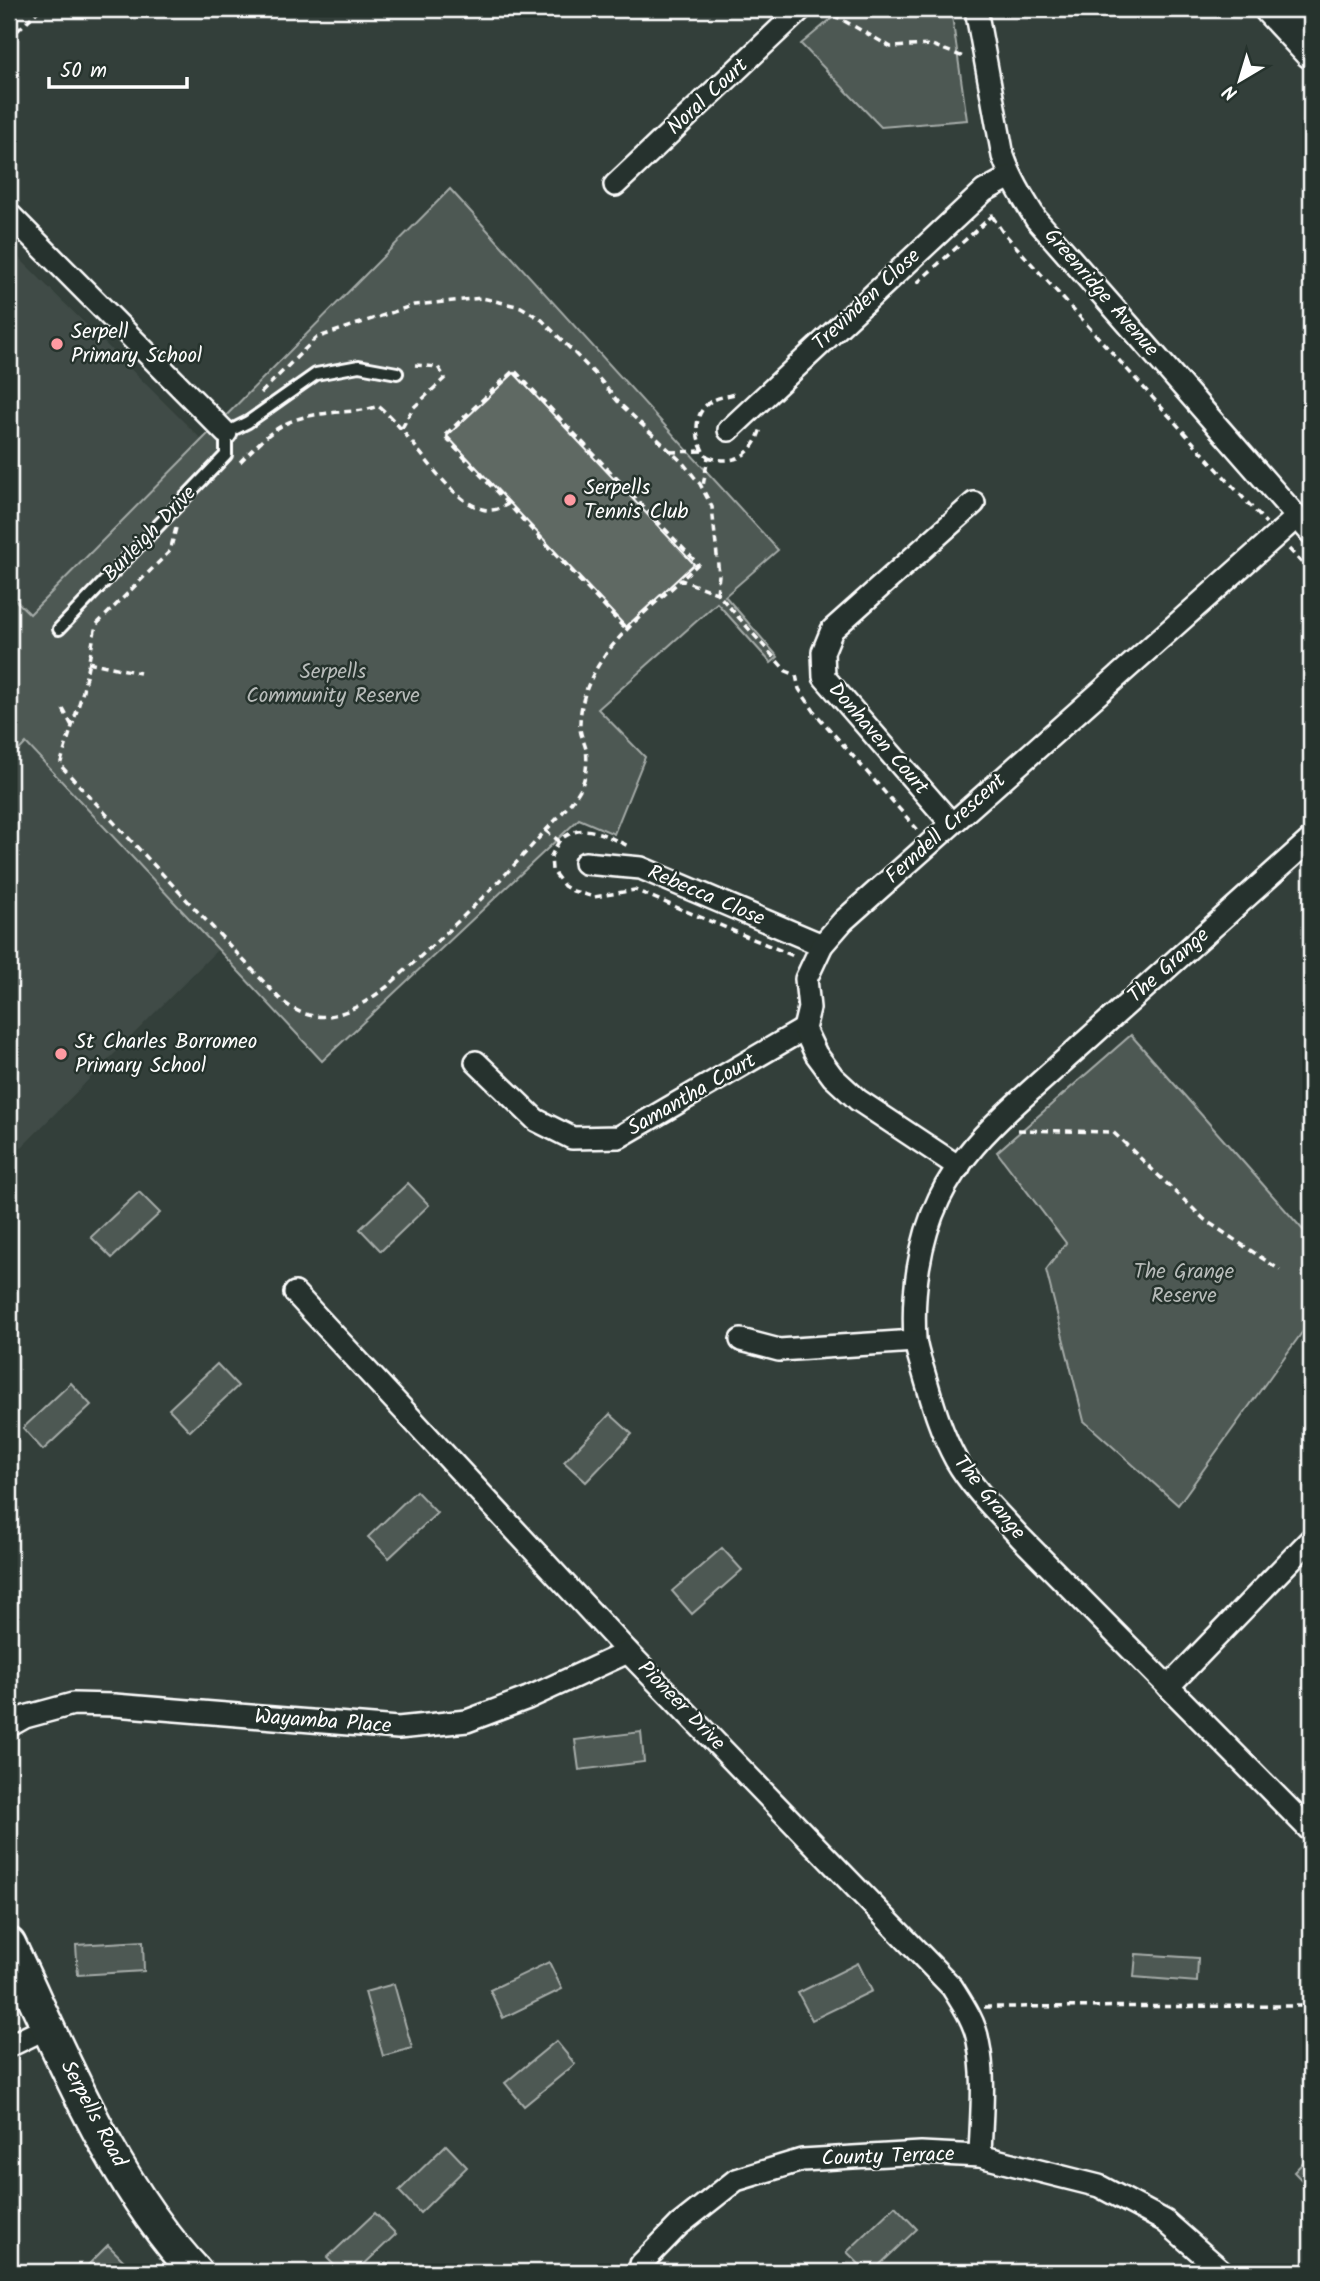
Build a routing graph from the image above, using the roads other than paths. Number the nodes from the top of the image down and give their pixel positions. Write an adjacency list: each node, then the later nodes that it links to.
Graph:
1 (801, 9): 6 (street, Noral Court)
2 (976, 9): 5 (street, Greenridge Avenue)
3 (1271, 9): 4 (street)
4 (1311, 51)
5 (1010, 177): 9 (street, Trevinden Close); 12 (street, Greenridge Avenue)
6 (615, 185)
7 (9, 214): 10 (street)
8 (397, 373): 10 (lane)
9 (729, 430)
10 (226, 433): 14 (lane, Burleigh Drive)
11 (974, 503): 15 (street, Donhaven Court)
12 (1297, 517): 13 (street, Greenridge Avenue); 15 (street, Ferndell Crescent)
13 (1311, 533)
14 (60, 629)
15 (951, 823): 18 (street, Ferndell Crescent)
16 (1311, 839): 21 (street, The Grange)
17 (585, 863): 18 (street, Rebecca Close)
18 (822, 944): 19 (street, Ferndell Crescent)
19 (804, 1029): 20 (street, Samantha Court); 21 (street)
20 (475, 1062)
21 (959, 1167): 24 (street, The Grange)
22 (295, 1293): 26 (street, Pioneer Drive)
23 (741, 1340): 24 (street)
24 (915, 1341): 27 (street, The Grange)
25 (1311, 1539): 27 (street)
26 (628, 1652): 28 (street, Wayamba Place); 33 (street, Pioneer Drive)
27 (1168, 1687): 29 (street, The Grange)
28 (9, 1726)
29 (1311, 1831)
30 (9, 1944): 31 (street, Serpells Road)
31 (48, 2027): 32 (street); 35 (street, Serpells Road)
32 (9, 2046)
33 (979, 2156): 34 (street, County Terrace); 36 (street, County Terrace)
34 (640, 2264)
35 (196, 2272)
36 (1223, 2272)

